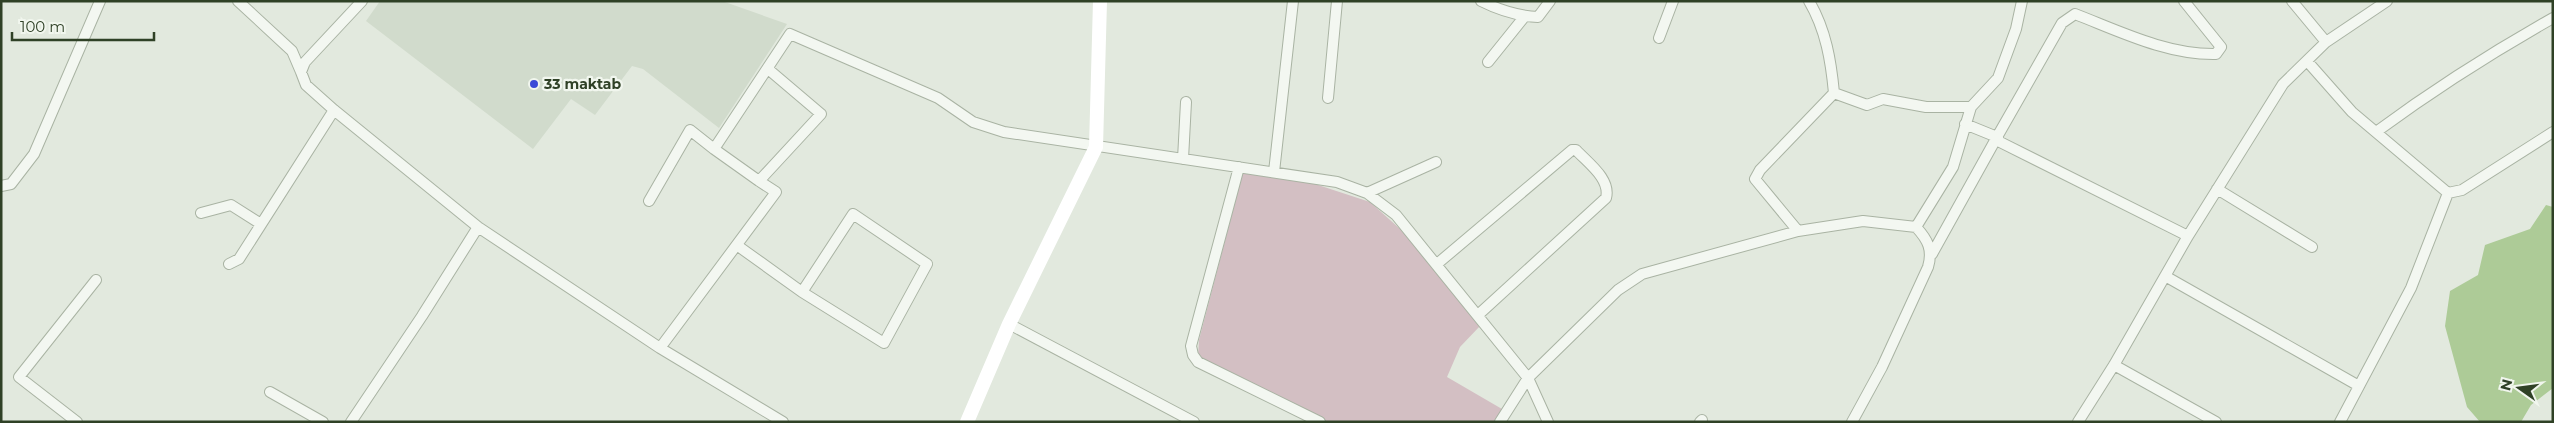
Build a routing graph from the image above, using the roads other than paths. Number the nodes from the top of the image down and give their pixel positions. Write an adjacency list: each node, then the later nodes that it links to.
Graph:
1 (100, 1): 39 (street)
2 (239, 1): 22 (street)
3 (362, 1): 22 (street)
4 (1100, 1): 32 (street)
5 (1293, 1): 37 (street)
6 (1337, 1): 24 (street)
7 (1481, 1): 15 (street)
8 (1550, 1): 15 (street)
9 (1673, 1): 17 (street)
10 (1809, 1): 23 (street)
11 (2022, 1): 26 (street)
12 (2184, 1): 31 (street)
13 (2292, 1): 18 (street)
14 (2388, 1): 18 (street)
15 (1525, 16): 20 (street)
16 (2553, 18): 29 (street)
17 (1659, 38)
18 (2326, 42): 19 (street)
19 (2307, 61): 29 (street); 40 (street)
20 (1488, 62)
21 (768, 69): 32 (street); 33 (street); 38 (street)
22 (301, 72): 27 (street)
23 (1834, 93): 26 (street); 48 (street)
24 (1328, 98)
25 (1186, 102): 34 (street)
26 (1971, 107): 28 (street)
27 (334, 110): 45 (street); 46 (street)
28 (1966, 124): 31 (street); 47 (street)
29 (2376, 132): 42 (street)
30 (2553, 132): 42 (street)
31 (1997, 137): 49 (street); 52 (street)
32 (1096, 147): 34 (street); 59 (street)
33 (714, 149): 38 (street); 43 (street)
34 (1183, 159): 36 (street)
35 (1436, 162): 41 (street)
36 (1239, 168): 37 (street); 71 (street)
37 (1274, 172): 41 (street)
38 (759, 181): 50 (street)
39 (1, 186)
40 (2217, 189): 49 (street); 51 (street)
41 (1367, 193): 54 (street)
42 (2448, 193): 63 (street)
43 (649, 201)
44 (201, 214): 45 (street)
45 (261, 224): 53 (street)
46 (478, 227): 60 (street); 67 (street)
47 (1916, 227): 48 (street); 52 (street)
48 (1798, 231): 62 (street)
49 (2188, 236): 55 (street)
50 (738, 246): 57 (street); 60 (street)
51 (2312, 247)
52 (1932, 254): 74 (street)
53 (229, 264)
54 (1437, 264): 58 (street); 58 (street)
55 (2166, 276): 61 (street); 63 (street)
56 (96, 280): 65 (street)
57 (802, 292): 57 (street)
58 (1478, 315): 62 (street)
59 (1010, 324): 69 (street); 70 (street)
60 (660, 348): 68 (street)
61 (2114, 365): 75 (street); 76 (street)
62 (1528, 378): 72 (street); 73 (street)
63 (2359, 386): 77 (street)
64 (270, 392): 66 (street)
65 (77, 422)
66 (322, 422)
67 (351, 422)
68 (783, 422)
69 (967, 422)
70 (1194, 422)
71 (1320, 422)
72 (1500, 422)
73 (1548, 422)
74 (1852, 422)
75 (2078, 422)
76 (2216, 422)
77 (2340, 422)

